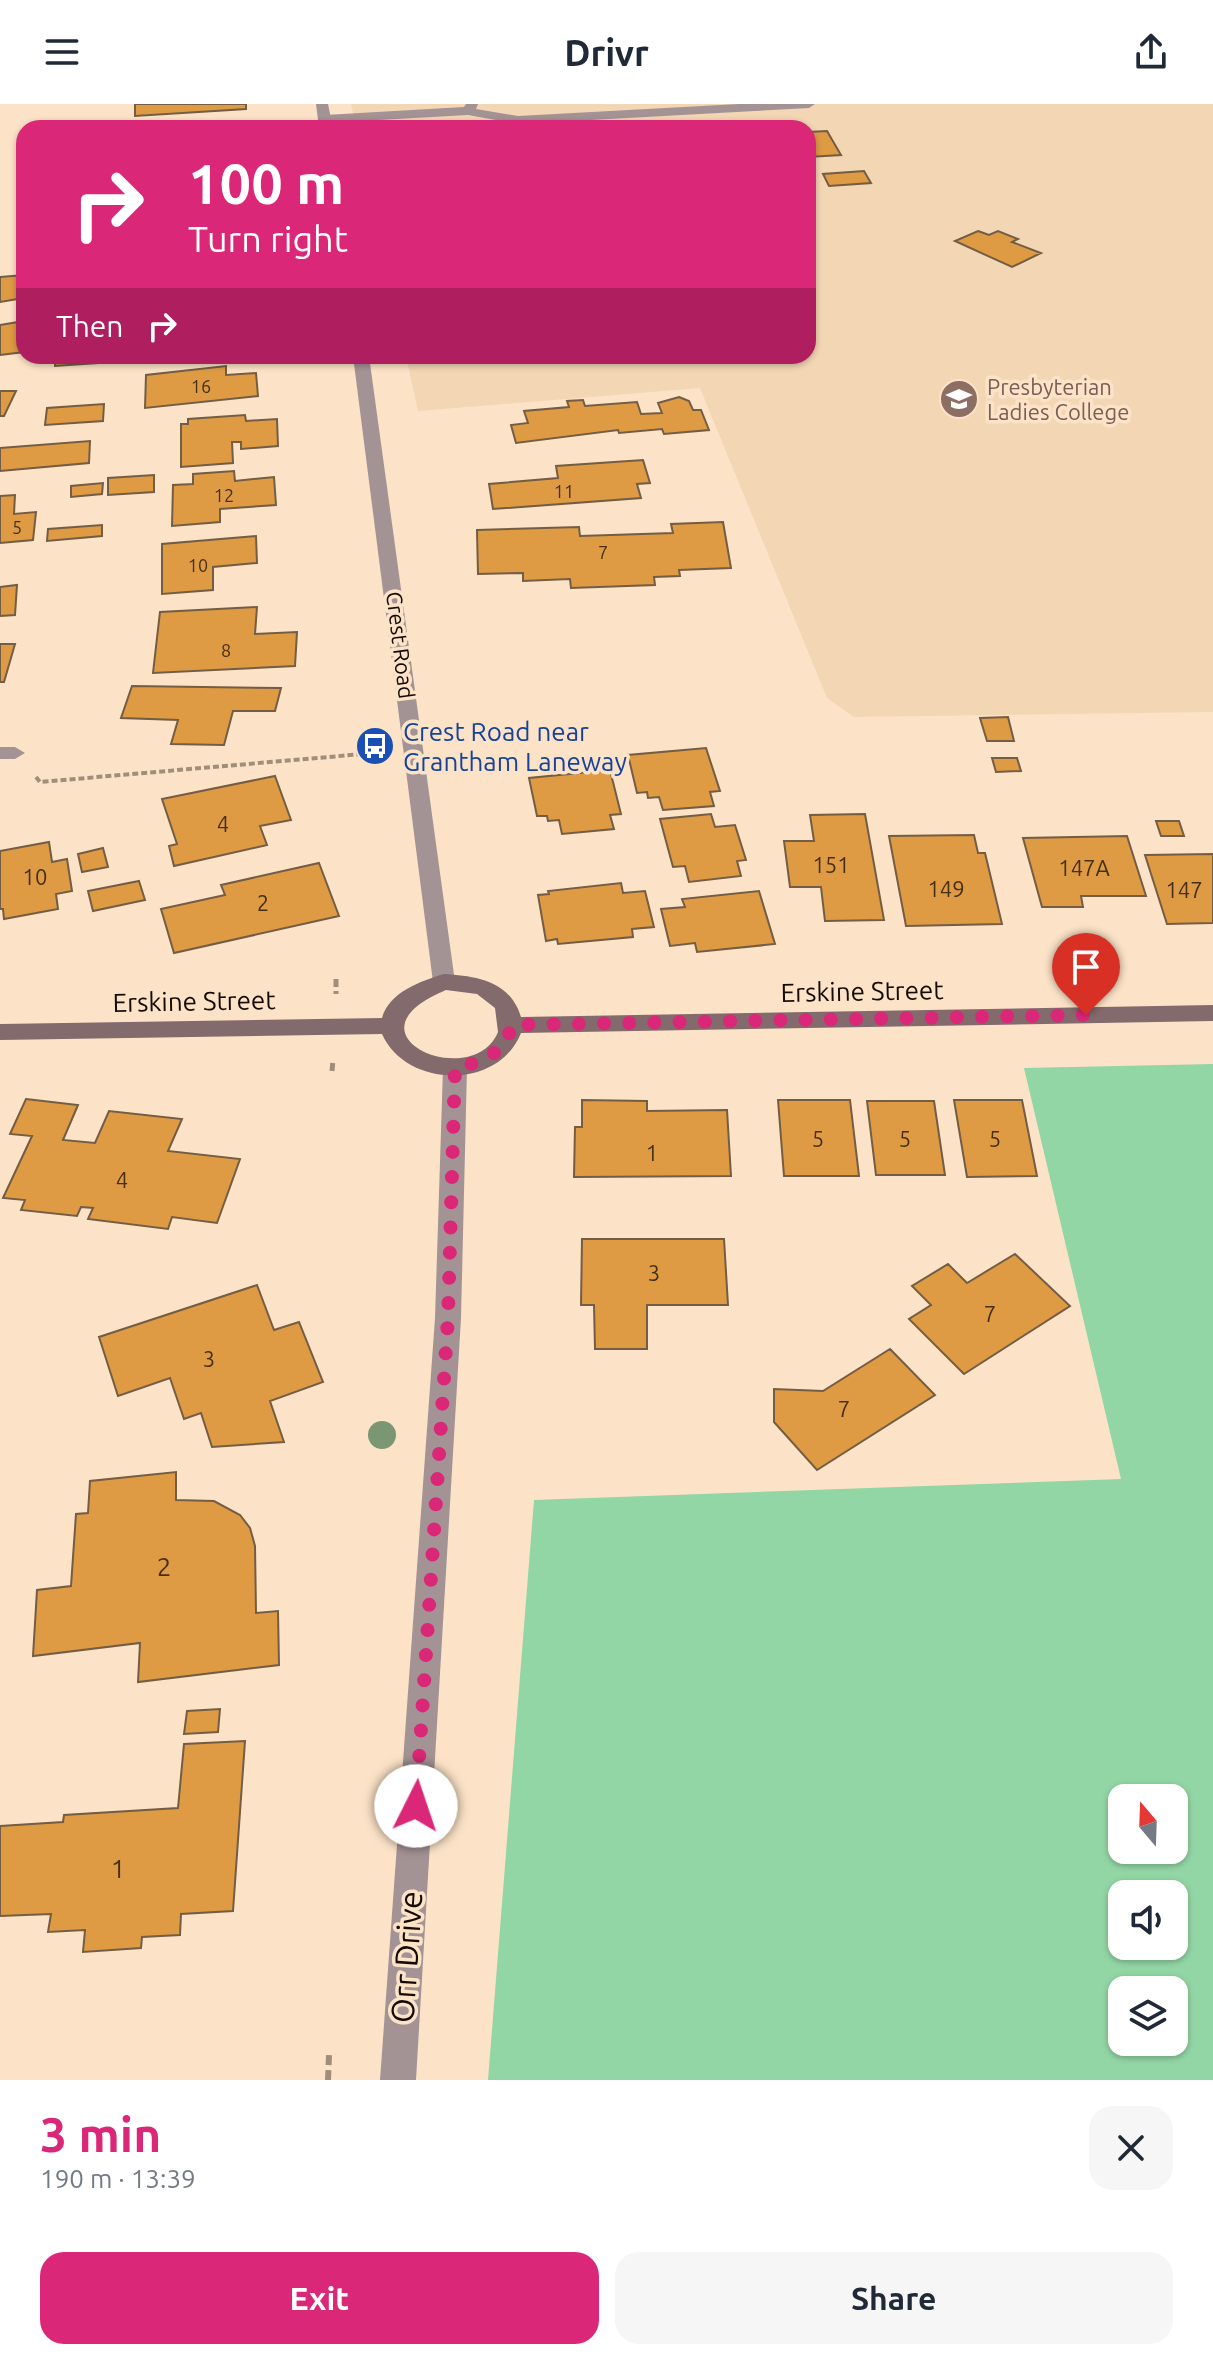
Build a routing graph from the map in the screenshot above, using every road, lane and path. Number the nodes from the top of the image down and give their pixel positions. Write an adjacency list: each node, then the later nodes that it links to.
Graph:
1 (809, 104): 2 (street)
2 (470, 108): 3 (street)
3 (362, 120)
4 (362, 364): 8 (street, Crest Road)
5 (363, 754): 6 (path)
6 (40, 782)
7 (336, 979): 9 (path)
8 (444, 982): 11 (street); 12 (street)
9 (336, 988)
10 (1213, 1013): 11 (street, Erskine Street)
11 (512, 1025): 14 (street)
12 (389, 1026): 13 (street, Erskine Street); 14 (street)
13 (0, 1032)
14 (455, 1068): 17 (street, Orr Drive)
15 (329, 2055): 16 (path)
16 (328, 2080)
17 (398, 2080)

